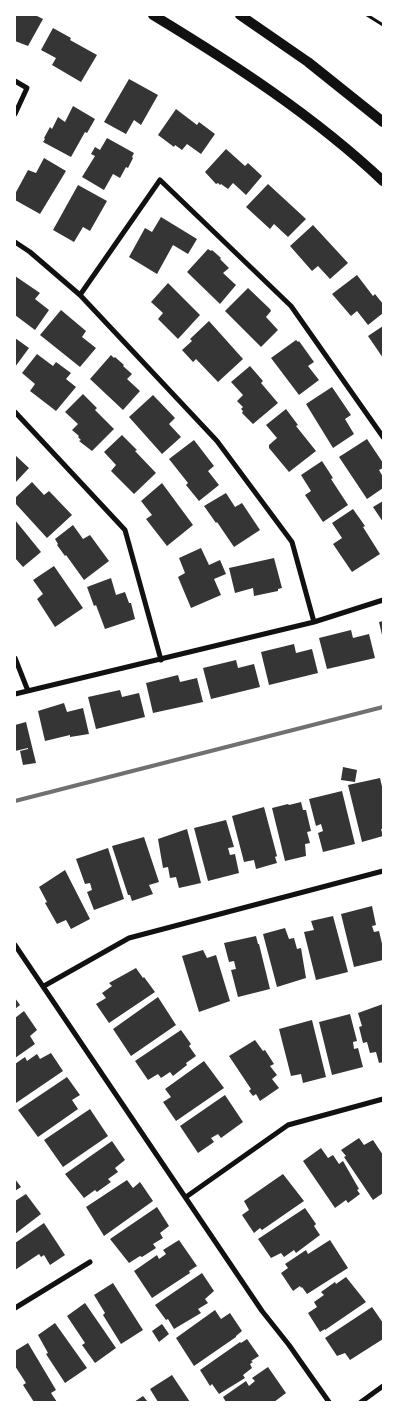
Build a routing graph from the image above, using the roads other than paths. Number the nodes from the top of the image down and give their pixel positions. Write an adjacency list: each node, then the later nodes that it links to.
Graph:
1 (153, 15): 6 (main road)
2 (240, 15): 5 (main road)
3 (15, 82): 4 (street)
4 (15, 114)
5 (383, 122)
6 (383, 181)
7 (15, 242): 8 (street)
8 (80, 296): 10 (street); 12 (street)
9 (15, 412): 14 (street)
10 (383, 437)
11 (383, 600): 12 (street)
12 (314, 622): 14 (street)
13 (15, 658): 15 (street)
14 (161, 660): 15 (street)
15 (28, 691): 16 (street)
16 (15, 694)
17 (383, 871): 19 (street)
18 (15, 946): 19 (street)
19 (44, 986): 21 (street)
20 (383, 1099): 21 (street)
21 (186, 1197): 25 (street)
22 (90, 1262): 23 (street)
23 (15, 1308)
24 (383, 1386): 26 (street)
25 (329, 1402)
26 (361, 1402)

